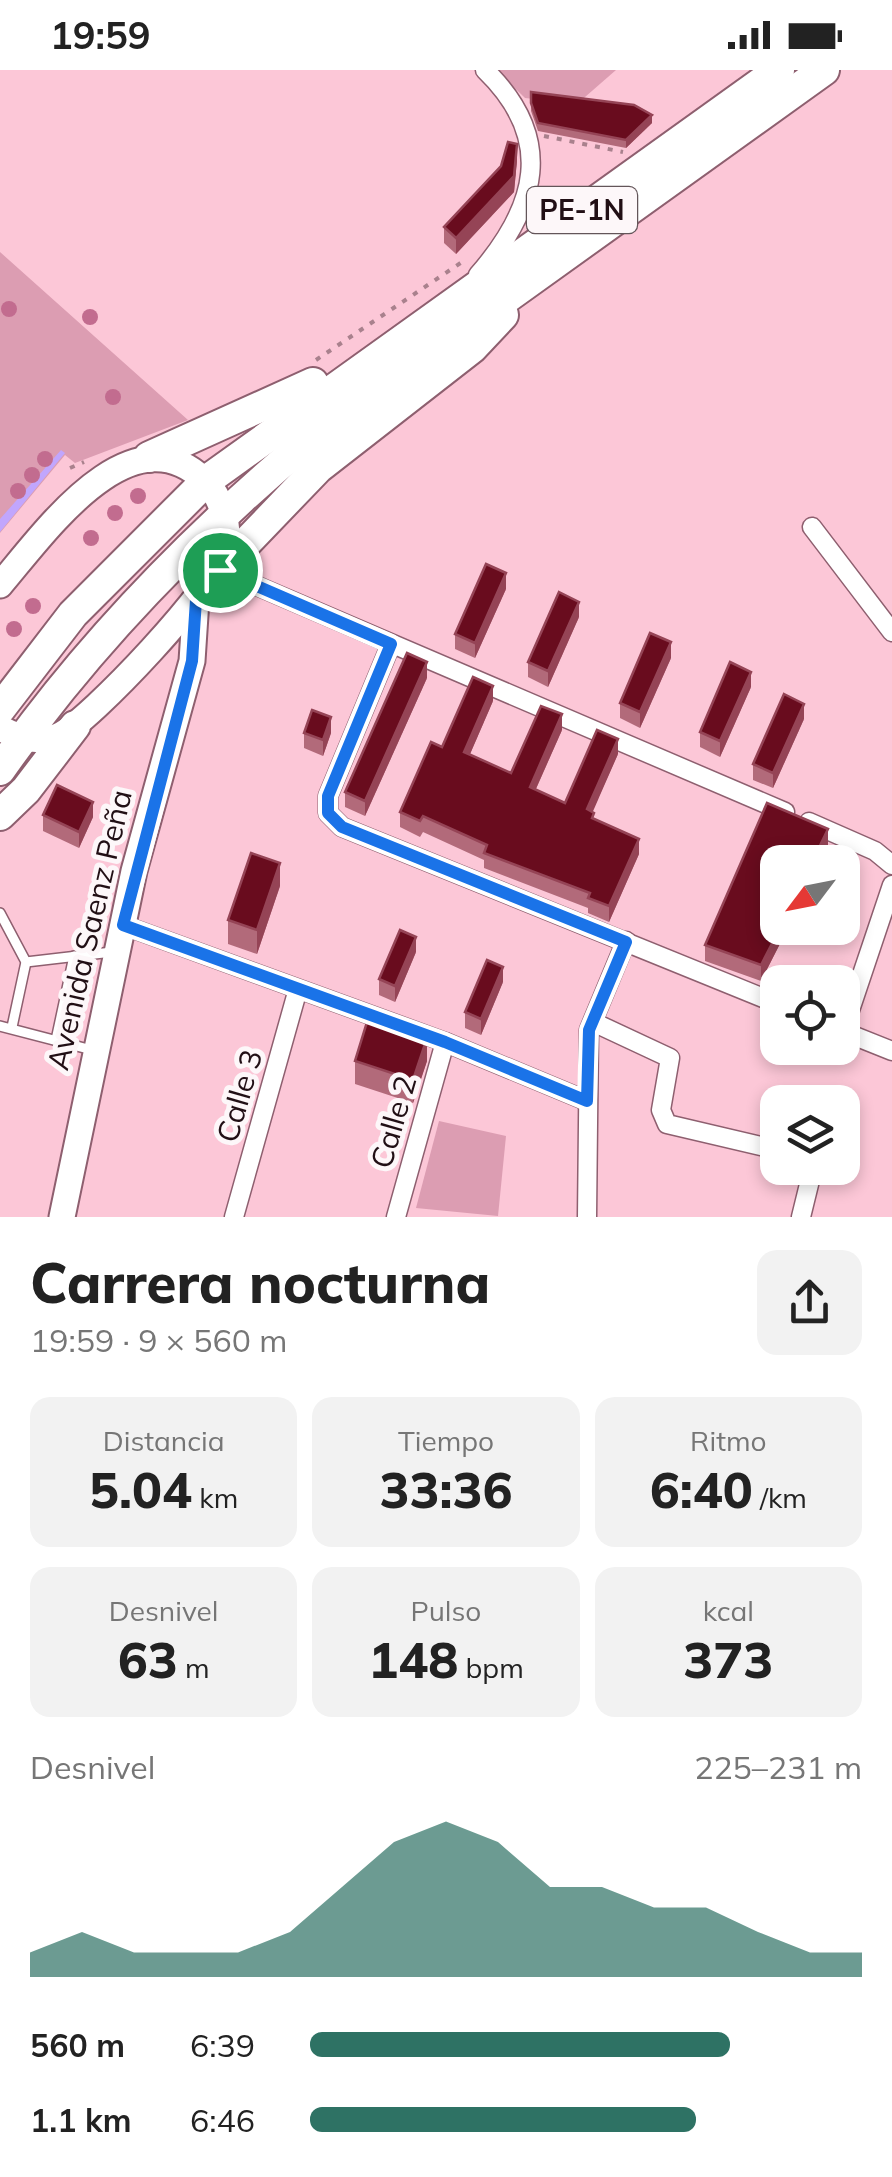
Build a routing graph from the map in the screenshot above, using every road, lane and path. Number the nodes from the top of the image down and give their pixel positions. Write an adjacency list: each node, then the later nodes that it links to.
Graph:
1 (486, 70): 4 (street)
2 (779, 70): 8 (highway, PE-1N)
3 (824, 70): 7 (highway, PE-1N)
4 (527, 133): 5 (path); 8 (street)
5 (606, 163)
6 (472, 256): 10 (path)
7 (547, 266): 13 (highway, PE-1N); 15 (highway)
8 (458, 298): 9 (highway, PE-1N)
9 (384, 350): 11 (highway); 12 (highway, PE-1N)
10 (310, 364)
11 (150, 457): 12 (main road); 16 (main road)
12 (206, 481): 13 (main road); 20 (highway, PE-1N)
13 (224, 514): 15 (main road); 22 (highway, PE-1N)
14 (812, 527): 18 (street)
15 (220, 570): 17 (main road); 19 (street)
16 (0, 585)
17 (189, 616): 21 (main road); 28 (main road, Avenida Saenz Peña)
18 (892, 632)
19 (391, 644): 25 (street); 29 (street)
20 (0, 708)
21 (74, 726): 22 (main road); 24 (highway)
22 (11, 733): 23 (highway, PE-1N)
23 (0, 770)
24 (0, 816)
25 (892, 865)
26 (892, 885): 33 (street)
27 (0, 913): 32 (lane)
28 (123, 925): 30 (main road, Avenida Saenz Peña); 34 (street)
29 (626, 942): 35 (street); 36 (street)
30 (117, 952): 31 (lane); 42 (main road, Avenida Saenz Peña)
31 (74, 956): 32 (lane); 40 (lane)
32 (26, 962): 38 (lane)
33 (860, 980)
34 (298, 988): 41 (street); 48 (street, Calle 3)
35 (760, 997)
36 (592, 1022): 44 (street); 45 (street)
37 (0, 1026): 38 (lane)
38 (12, 1028): 40 (lane)
39 (860, 1038): 43 (street)
40 (56, 1040): 42 (lane)
41 (445, 1042): 44 (street); 49 (street, Calle 2)
42 (95, 1051): 47 (main road, Avenida Saenz Peña)
43 (892, 1052)
44 (587, 1101): 50 (street)
45 (760, 1146)
46 (809, 1185): 51 (street)
47 (62, 1217)
48 (234, 1217)
49 (396, 1217)
50 (587, 1217)
51 (801, 1217)

